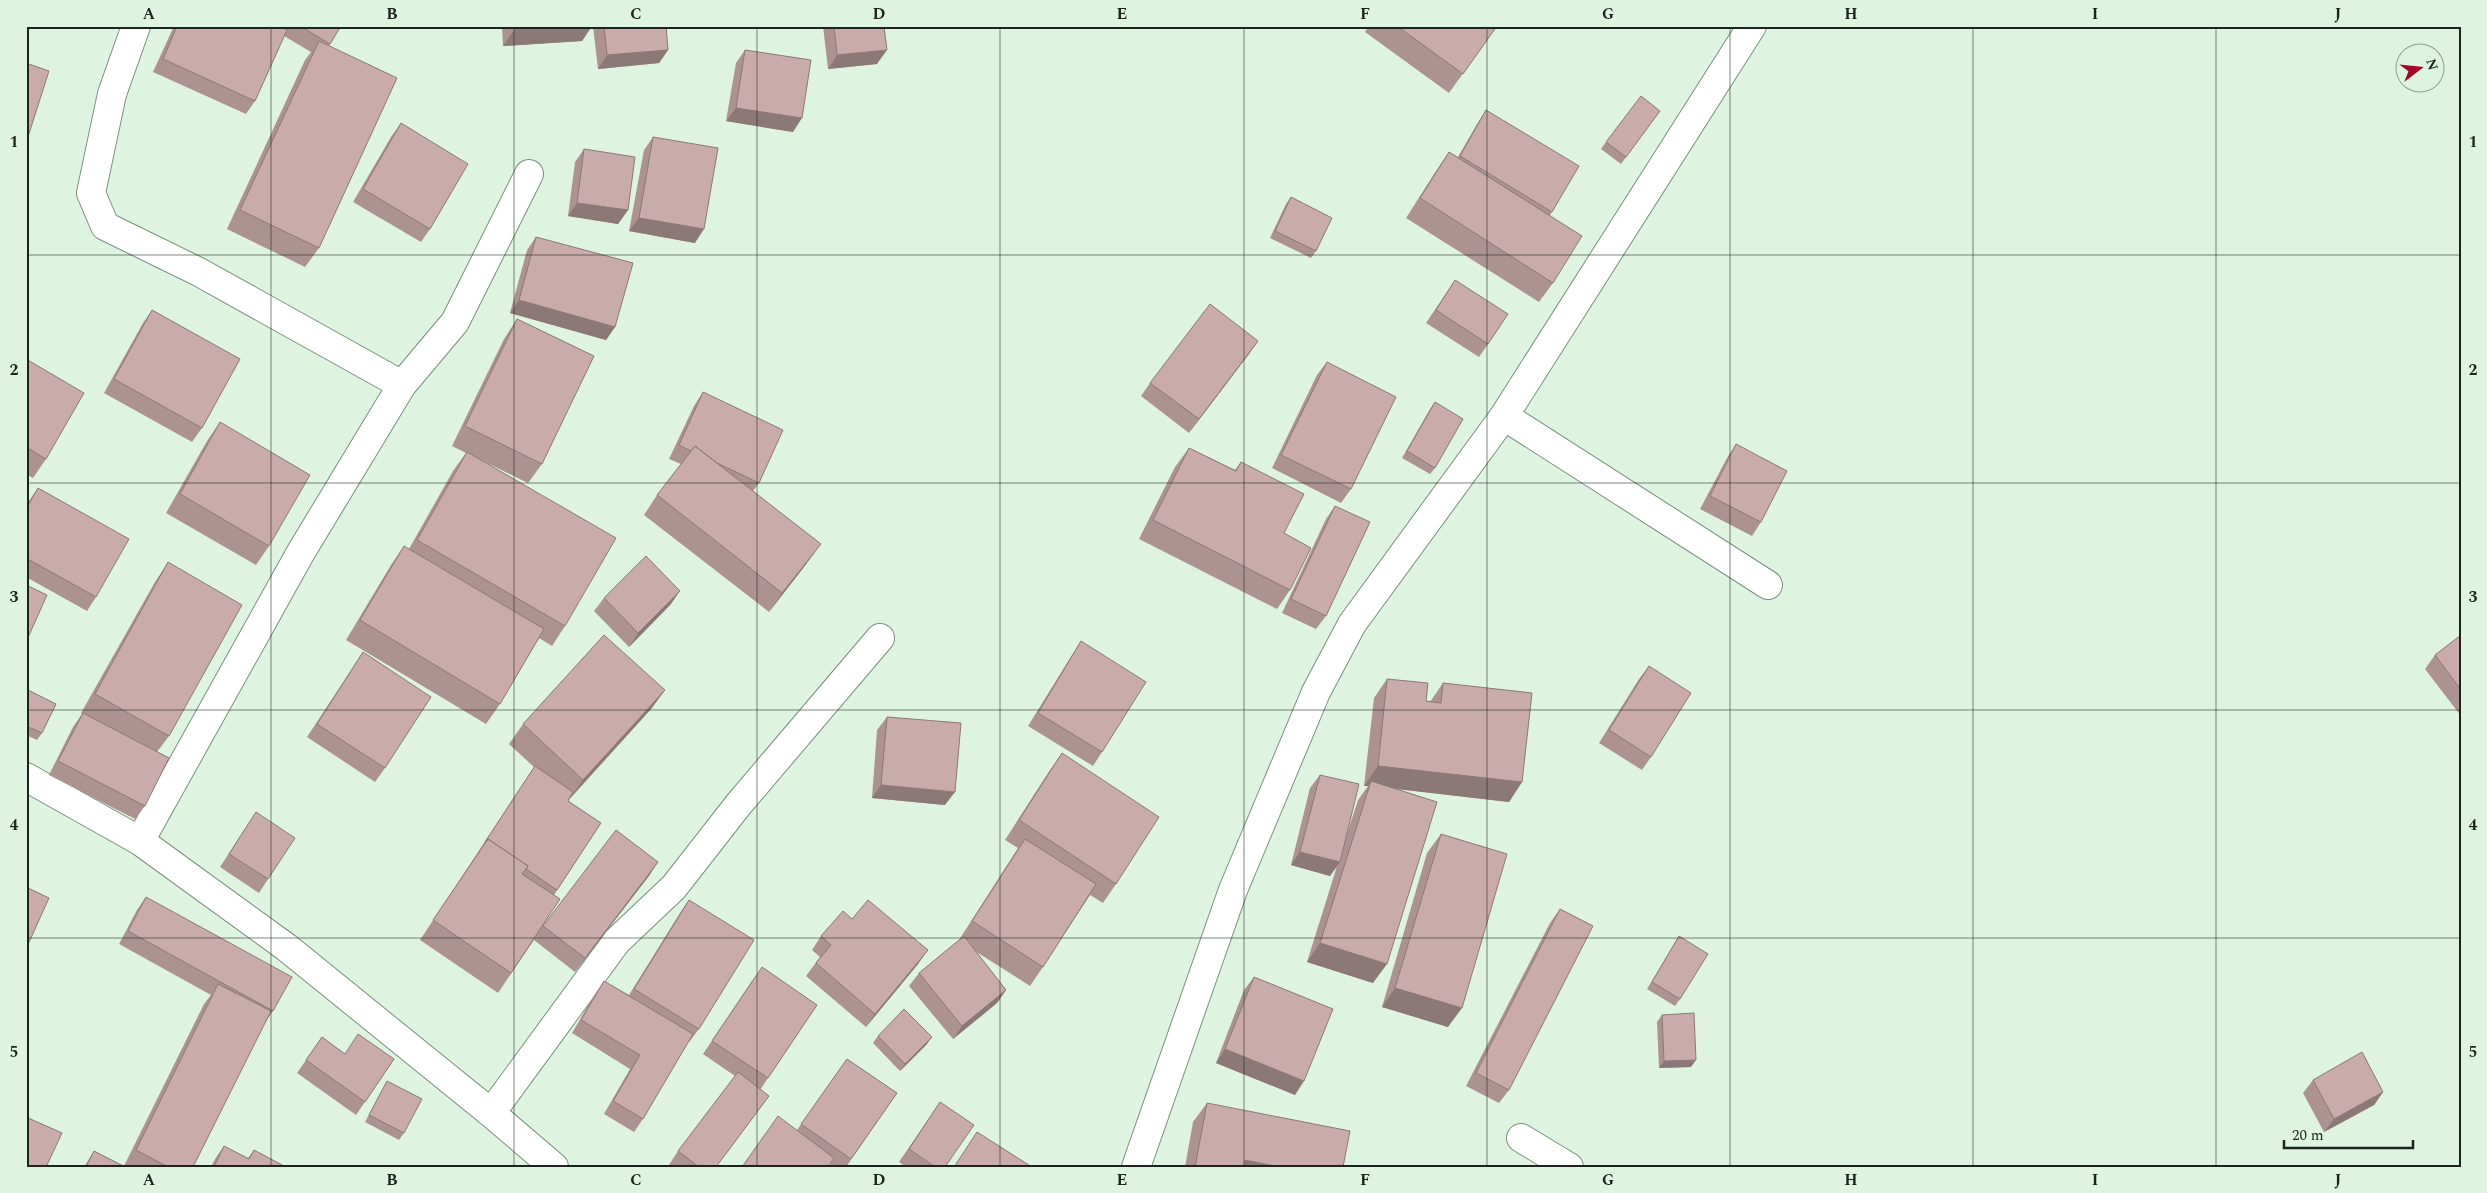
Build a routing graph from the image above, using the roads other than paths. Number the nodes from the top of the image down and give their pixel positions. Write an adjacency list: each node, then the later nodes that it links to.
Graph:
1 (136, 26): 4 (street)
2 (1752, 26): 5 (street)
3 (529, 174): 4 (street)
4 (402, 385): 9 (street)
5 (1504, 416): 6 (street); 13 (street)
6 (1768, 585)
7 (880, 638): 10 (street)
8 (26, 777): 9 (street)
9 (140, 841): 10 (street)
10 (491, 1113): 12 (street)
11 (1521, 1138): 14 (street)
12 (554, 1167)
13 (1136, 1167)
14 (1569, 1167)

